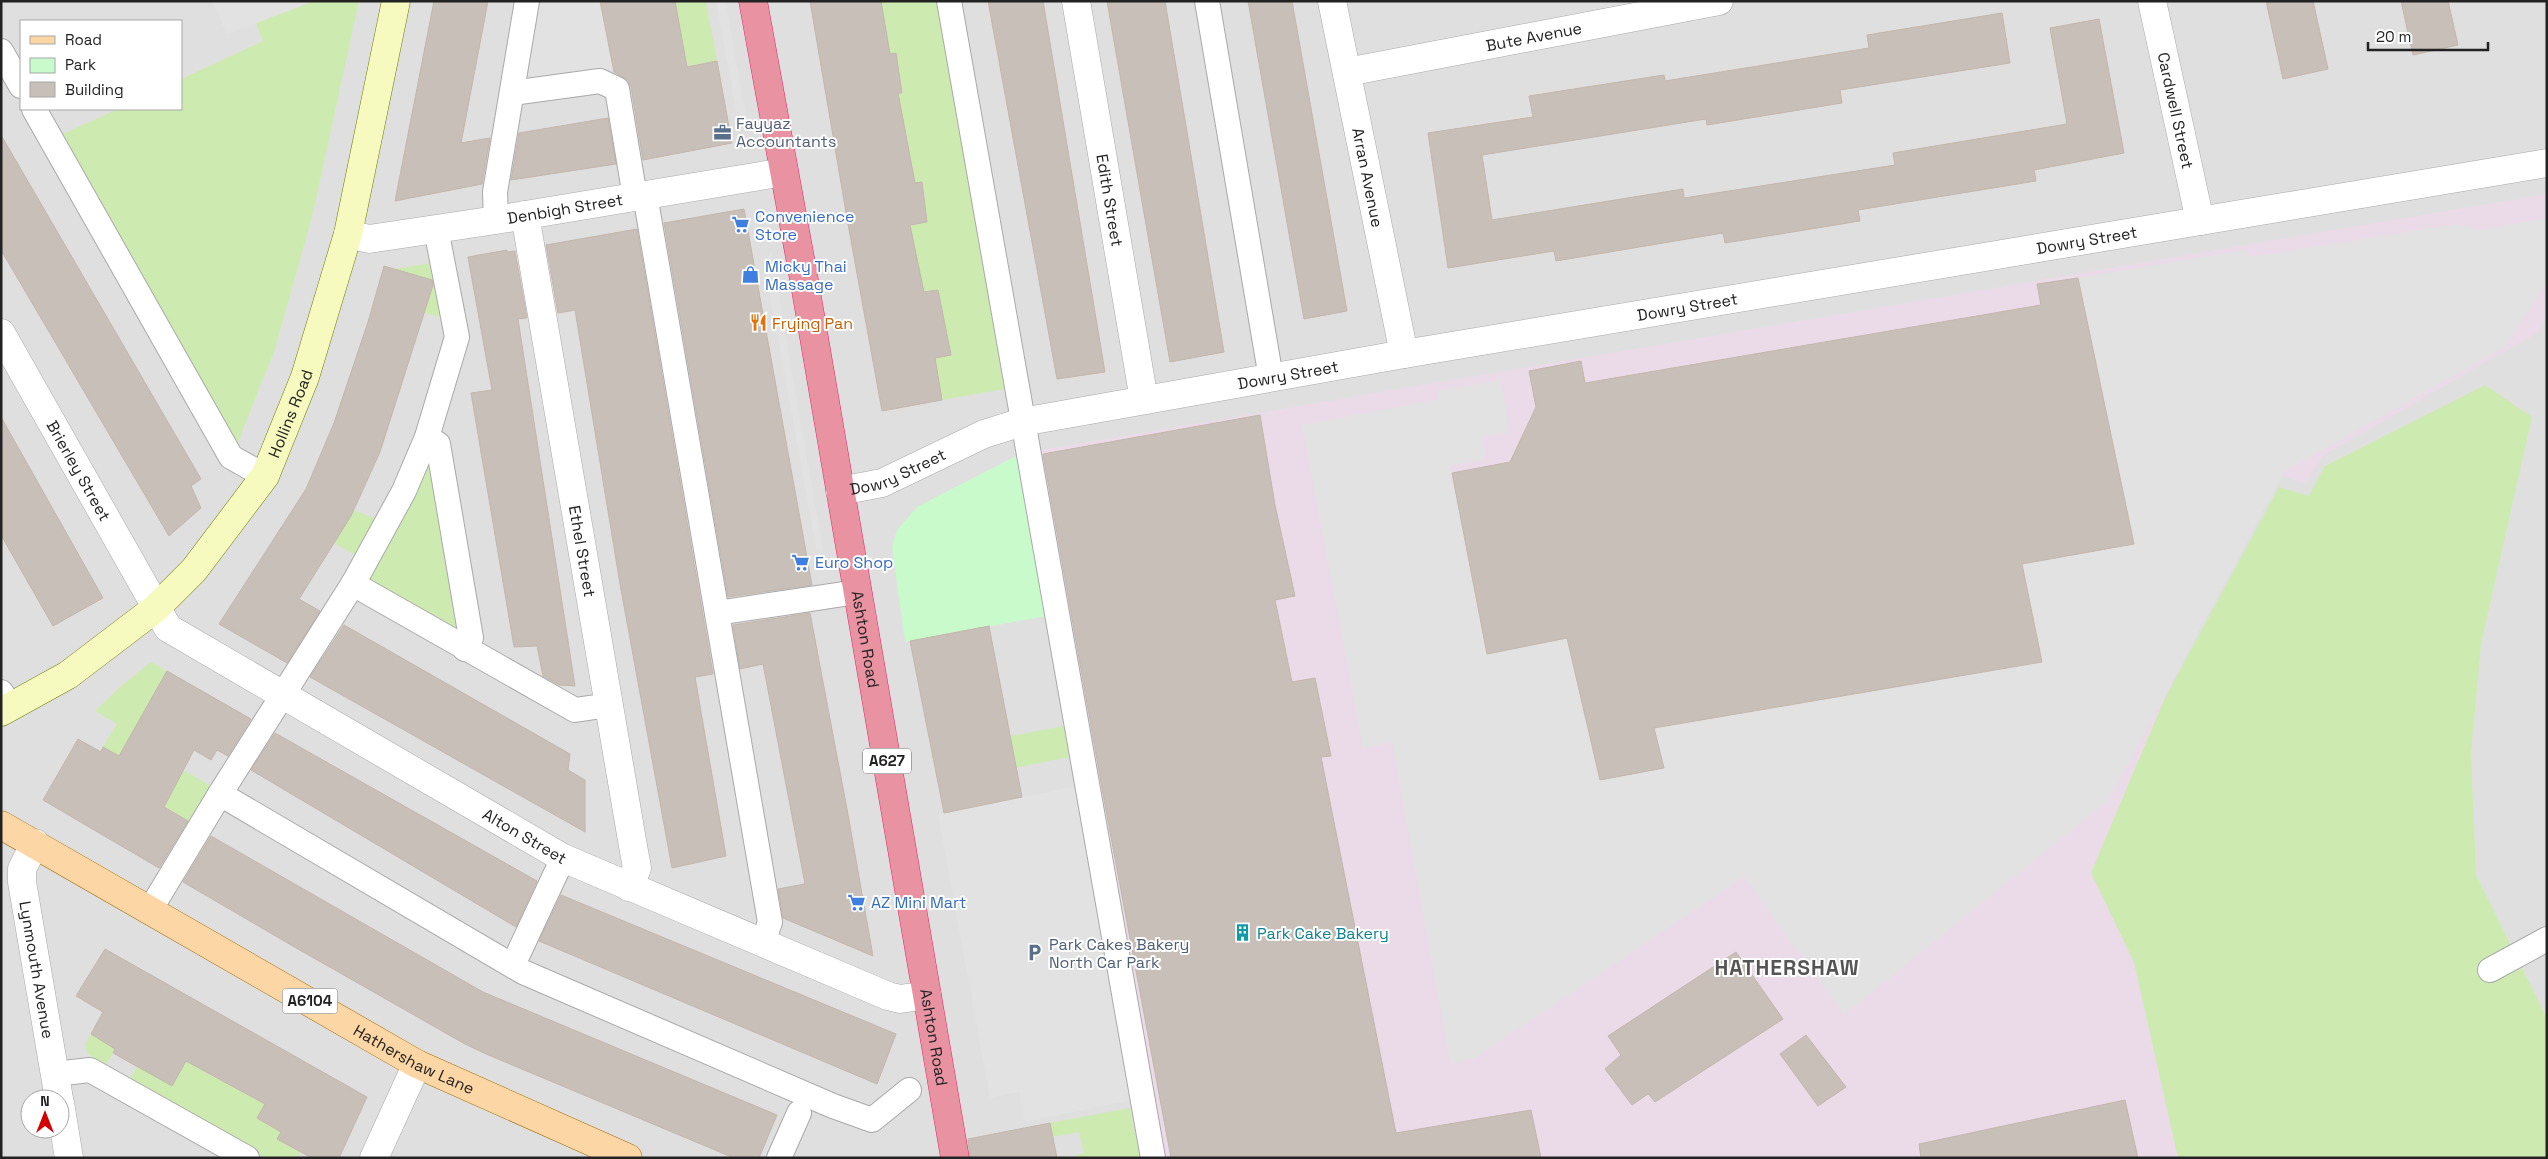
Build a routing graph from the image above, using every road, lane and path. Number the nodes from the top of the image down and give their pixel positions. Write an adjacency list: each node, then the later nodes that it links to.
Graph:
1 (396, 1): 22 (street, Hollins Road)
2 (526, 1): 13 (lane)
3 (753, 1): 16 (highway, Ashton Road / A627)
4 (949, 1): 27 (lane)
5 (1076, 1): 26 (street, Edith Street)
6 (1207, 1): 25 (lane)
7 (1332, 1): 11 (street, Arran Avenue)
8 (1720, 1): 11 (street, Bute Avenue)
9 (2152, 1): 20 (street, Cardwell Street)
10 (1, 51): 12 (lane)
11 (1347, 72): 24 (street, Arran Avenue)
12 (20, 84)
13 (512, 93): 17 (lane); 19 (lane)
14 (35, 110): 29 (lane)
15 (2547, 163): 20 (street, Dowry Street)
16 (784, 172): 17 (street, Denbigh Street); 30 (highway, Ashton Road / A627)
17 (640, 196): 18 (street, Denbigh Street); 34 (lane)
18 (525, 215): 19 (street, Denbigh Street); 38 (street, Ethel Street)
19 (496, 220): 21 (street, Denbigh Street)
20 (2200, 221): 24 (street, Dowry Street)
21 (436, 229): 22 (street, Denbigh Street); 28 (lane)
22 (348, 234): 29 (street, Hollins Road)
23 (1, 333): 33 (street, Brierley Street)
24 (1404, 354): 25 (street, Dowry Street)
25 (1271, 378): 26 (street, Dowry Street)
26 (1144, 400): 27 (street, Dowry Street)
27 (1022, 422): 30 (street, Dowry Street); 62 (lane)
28 (427, 437): 31 (lane); 35 (lane)
29 (265, 476): 33 (street, Hollins Road)
30 (840, 490): 32 (highway, Ashton Road / A627)
31 (353, 584): 35 (lane); 36 (lane)
32 (857, 592): 34 (lane); 49 (highway, Ashton Road / A627)
33 (156, 608): 36 (street, Alton Street); 37 (street, Hollins Road)
34 (717, 613): 46 (lane)
35 (466, 649): 38 (lane)
36 (281, 695): 39 (lane); 42 (street, Alton Street)
37 (5, 704)
38 (609, 705): 43 (street, Ethel Street)
39 (220, 794): 44 (lane); 47 (lane)
40 (1, 825): 41 (main road, Hathershaw Lane / A6104)
41 (35, 843): 44 (main road, Hathershaw Lane / A6104); 51 (street, Lynmouth Avenue)
42 (563, 858): 43 (street, Alton Street); 47 (lane)
43 (630, 887): 46 (street, Alton Street)
44 (150, 910): 50 (main road, Hathershaw Lane / A6104)
45 (2547, 939): 48 (lane)
46 (762, 942): 49 (street, Alton Street)
47 (513, 965): 53 (lane)
48 (2490, 970)
49 (927, 995): 56 (highway, Ashton Road / A627)
50 (417, 1064): 59 (street); 60 (main road, Hathershaw Lane / A6104)
51 (57, 1089)
52 (62, 1089): 58 (lane)
53 (910, 1090)
54 (799, 1113): 61 (lane)
55 (66, 1139): 57 (street, Lynmouth Avenue)
56 (950, 1154)
57 (69, 1158)
58 (247, 1158)
59 (374, 1158)
60 (628, 1158)
61 (779, 1158)
62 (1153, 1158)

